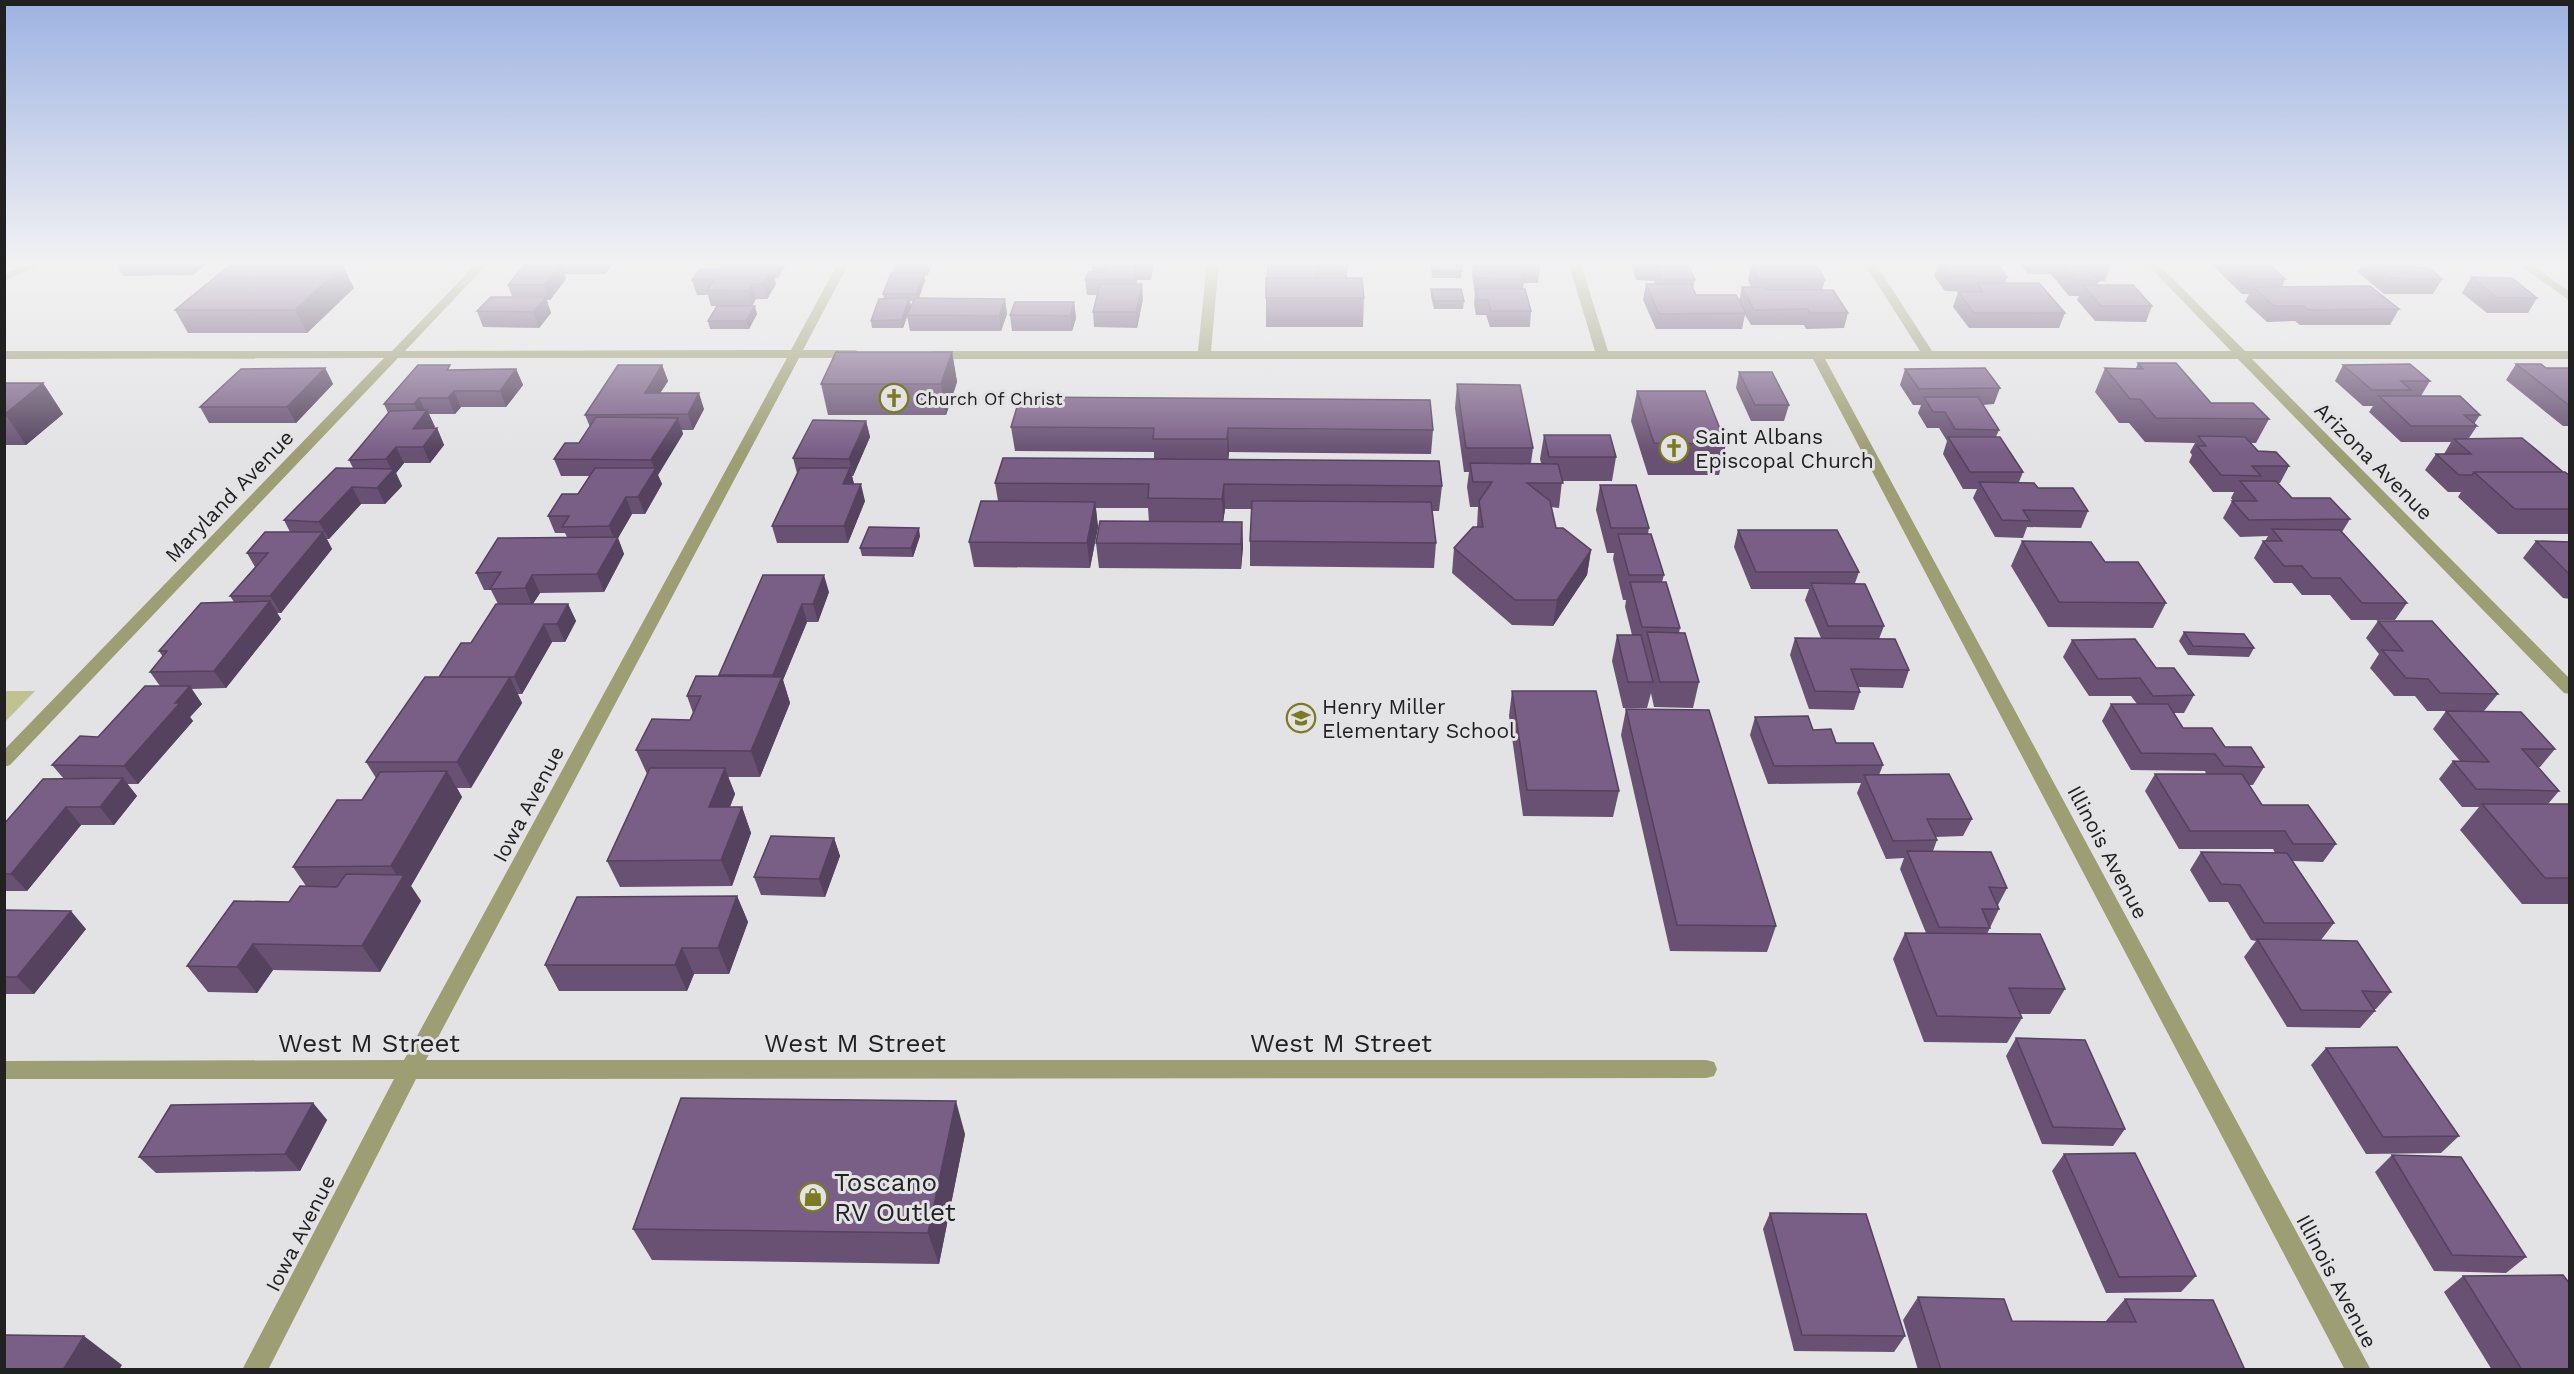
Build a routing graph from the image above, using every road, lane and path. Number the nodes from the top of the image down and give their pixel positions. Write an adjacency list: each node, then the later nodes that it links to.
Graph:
1 (422, 325): 7 (street, Maryland Avenue)
2 (810, 325): 8 (street, Iowa Avenue)
3 (1207, 325): 17 (street)
4 (1594, 325): 14 (street)
5 (1909, 325): 16 (street)
6 (2211, 325): 12 (street, Arizona Avenue)
7 (394, 354): 8 (street); 9 (street); 19 (street, Maryland Avenue)
8 (794, 354): 10 (street); 22 (street, Iowa Avenue)
9 (4, 355)
10 (865, 355)
11 (923, 355): 17 (street)
12 (2239, 355): 13 (street); 16 (street); 18 (street, Arizona Avenue)
13 (2570, 355)
14 (1603, 356): 15 (street); 17 (street)
15 (1817, 356): 16 (street); 24 (street, Illinois Avenue)
16 (1929, 356)
17 (1204, 357)
18 (2570, 689)
19 (4, 761)
20 (1706, 1069): 22 (street, West M Street)
21 (4, 1070): 22 (street, West M Street)
22 (410, 1070): 23 (street, Iowa Avenue)
23 (254, 1370)
24 (2359, 1370)

